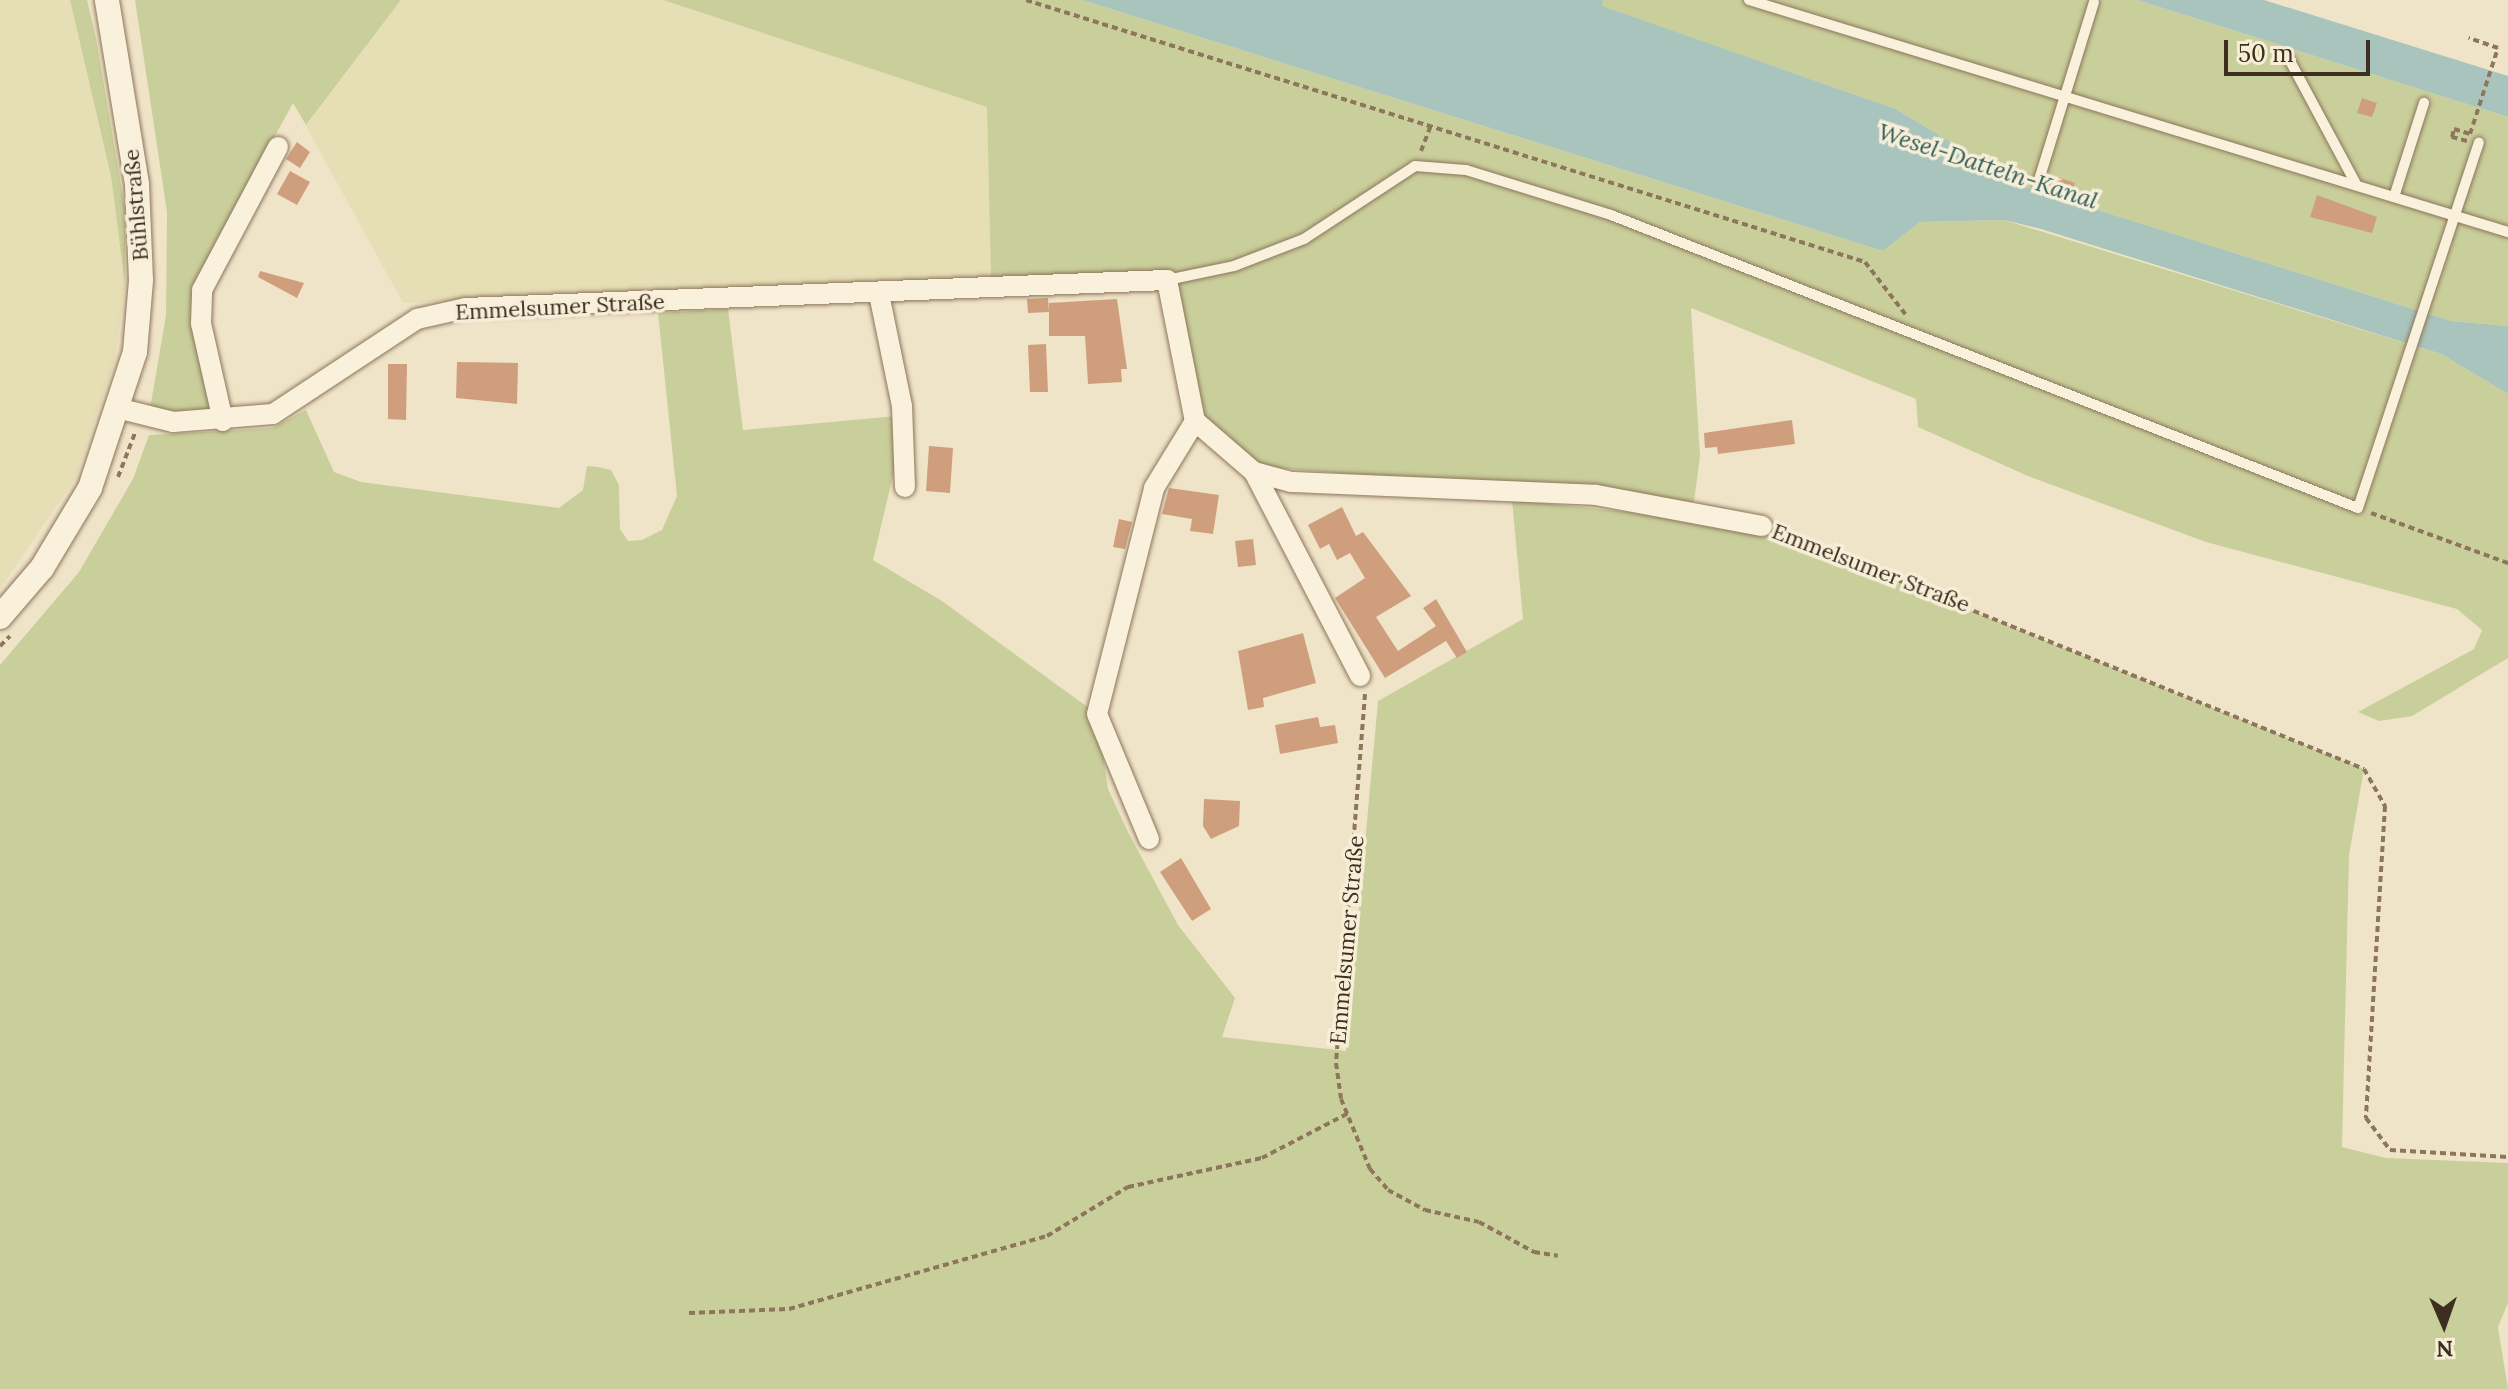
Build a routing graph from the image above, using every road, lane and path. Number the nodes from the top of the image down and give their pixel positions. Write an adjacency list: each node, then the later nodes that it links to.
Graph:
1 (107, 0): 21 (street, Bühlstraße)
2 (1026, 0): 9 (path)
3 (1751, 0): 7 (lane)
4 (2094, 2): 7 (lane)
5 (2469, 38): 10 (path)
6 (2289, 59): 14 (lane)
7 (2066, 97): 13 (lane); 14 (lane)
8 (2424, 103): 15 (lane)
9 (1430, 128): 12 (path); 20 (path)
10 (2479, 143): 16 (lane)
11 (278, 147): 22 (street)
12 (1415, 166): 18 (lane); 20 (lane)
13 (2038, 183)
14 (2356, 184): 15 (lane)
15 (2394, 197): 16 (lane)
16 (2454, 215): 17 (lane); 26 (lane)
17 (2508, 232)
18 (1167, 280): 19 (street, Emmelsumer Straße); 23 (street)
19 (879, 294): 22 (street, Emmelsumer Straße); 25 (street)
20 (1922, 336): 26 (lane)
21 (121, 409): 22 (street, Emmelsumer Straße); 29 (street)
22 (223, 421)
23 (1195, 421): 24 (street, Emmelsumer Straße); 31 (street)
24 (1254, 472): 27 (street, Emmelsumer Straße); 30 (street, Emmelsumer Straße)
25 (905, 487)
26 (2358, 508): 28 (path)
27 (1762, 526): 33 (path, Emmelsumer Straße)
28 (2508, 563)
29 (0, 617)
30 (1360, 676): 32 (path, Emmelsumer Straße)
31 (1149, 839)
32 (1347, 1114): 34 (path, Emmelsumer Straße); 35 (path)
33 (2508, 1157)
34 (1558, 1256)
35 (689, 1313)

